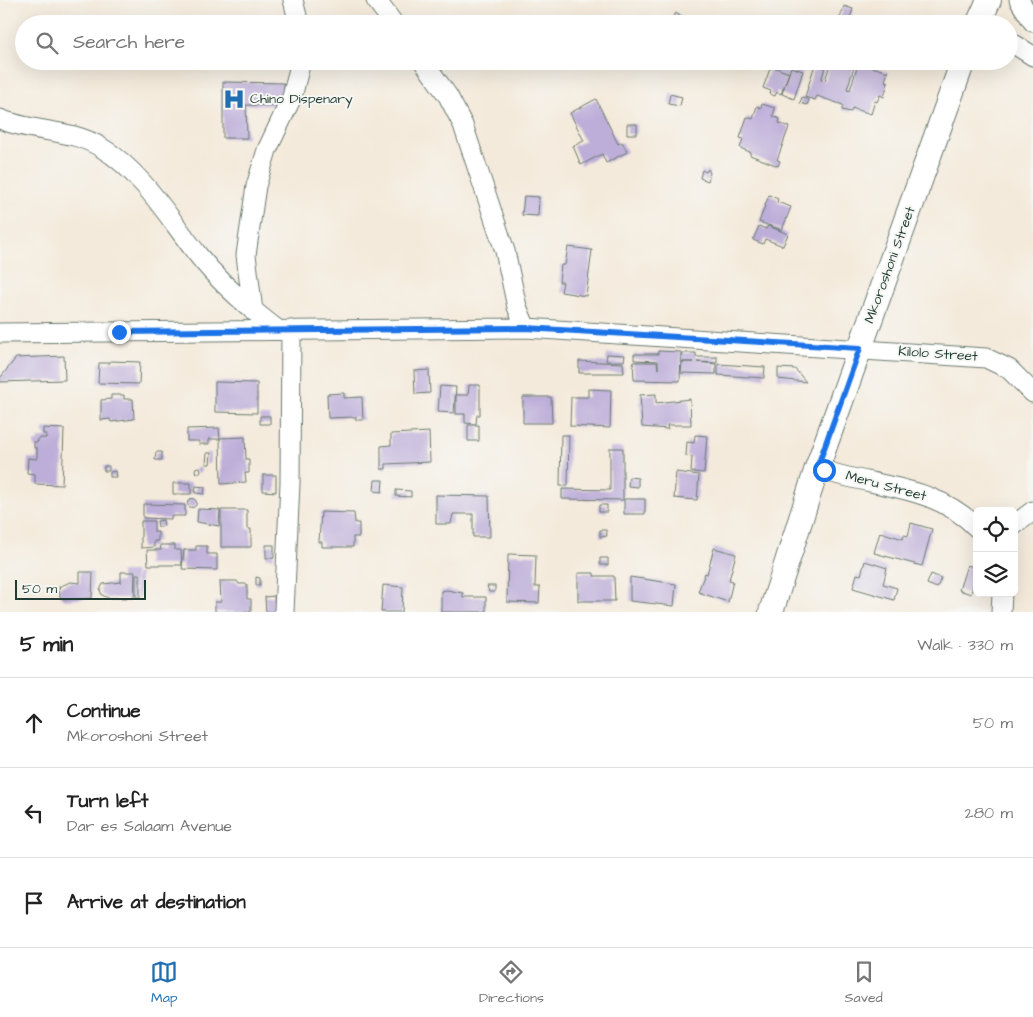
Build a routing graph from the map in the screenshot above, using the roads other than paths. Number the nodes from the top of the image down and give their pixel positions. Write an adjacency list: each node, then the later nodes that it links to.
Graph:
1 (293, 0): 5 (street)
2 (376, 0): 6 (street)
3 (989, 0): 7 (street)
4 (1019, 0): 8 (street)
5 (296, 15)
6 (387, 15)
7 (982, 15)
8 (1033, 22)
9 (1018, 47): 10 (street)
10 (1033, 56)
11 (299, 70): 15 (street)
12 (429, 70): 16 (street)
13 (960, 70): 19 (street, Mkoroshoni Street)
14 (0, 119): 15 (street)
15 (252, 311): 17 (street)
16 (526, 328): 17 (street, Kilolo Street); 19 (street, Kilolo Street)
17 (285, 330): 18 (street, Kilolo Street); 26 (street)
18 (0, 333)
19 (860, 348): 20 (street, Kilolo Street); 21 (street, Mkoroshoni Street)
20 (1033, 393)
21 (817, 468): 24 (street, Meru Street); 27 (street, Mkoroshoni Street)
22 (1033, 511): 23 (street)
23 (1018, 522)
24 (973, 524)
25 (1002, 597): 28 (street)
26 (284, 612)
27 (771, 612)
28 (1001, 612)

